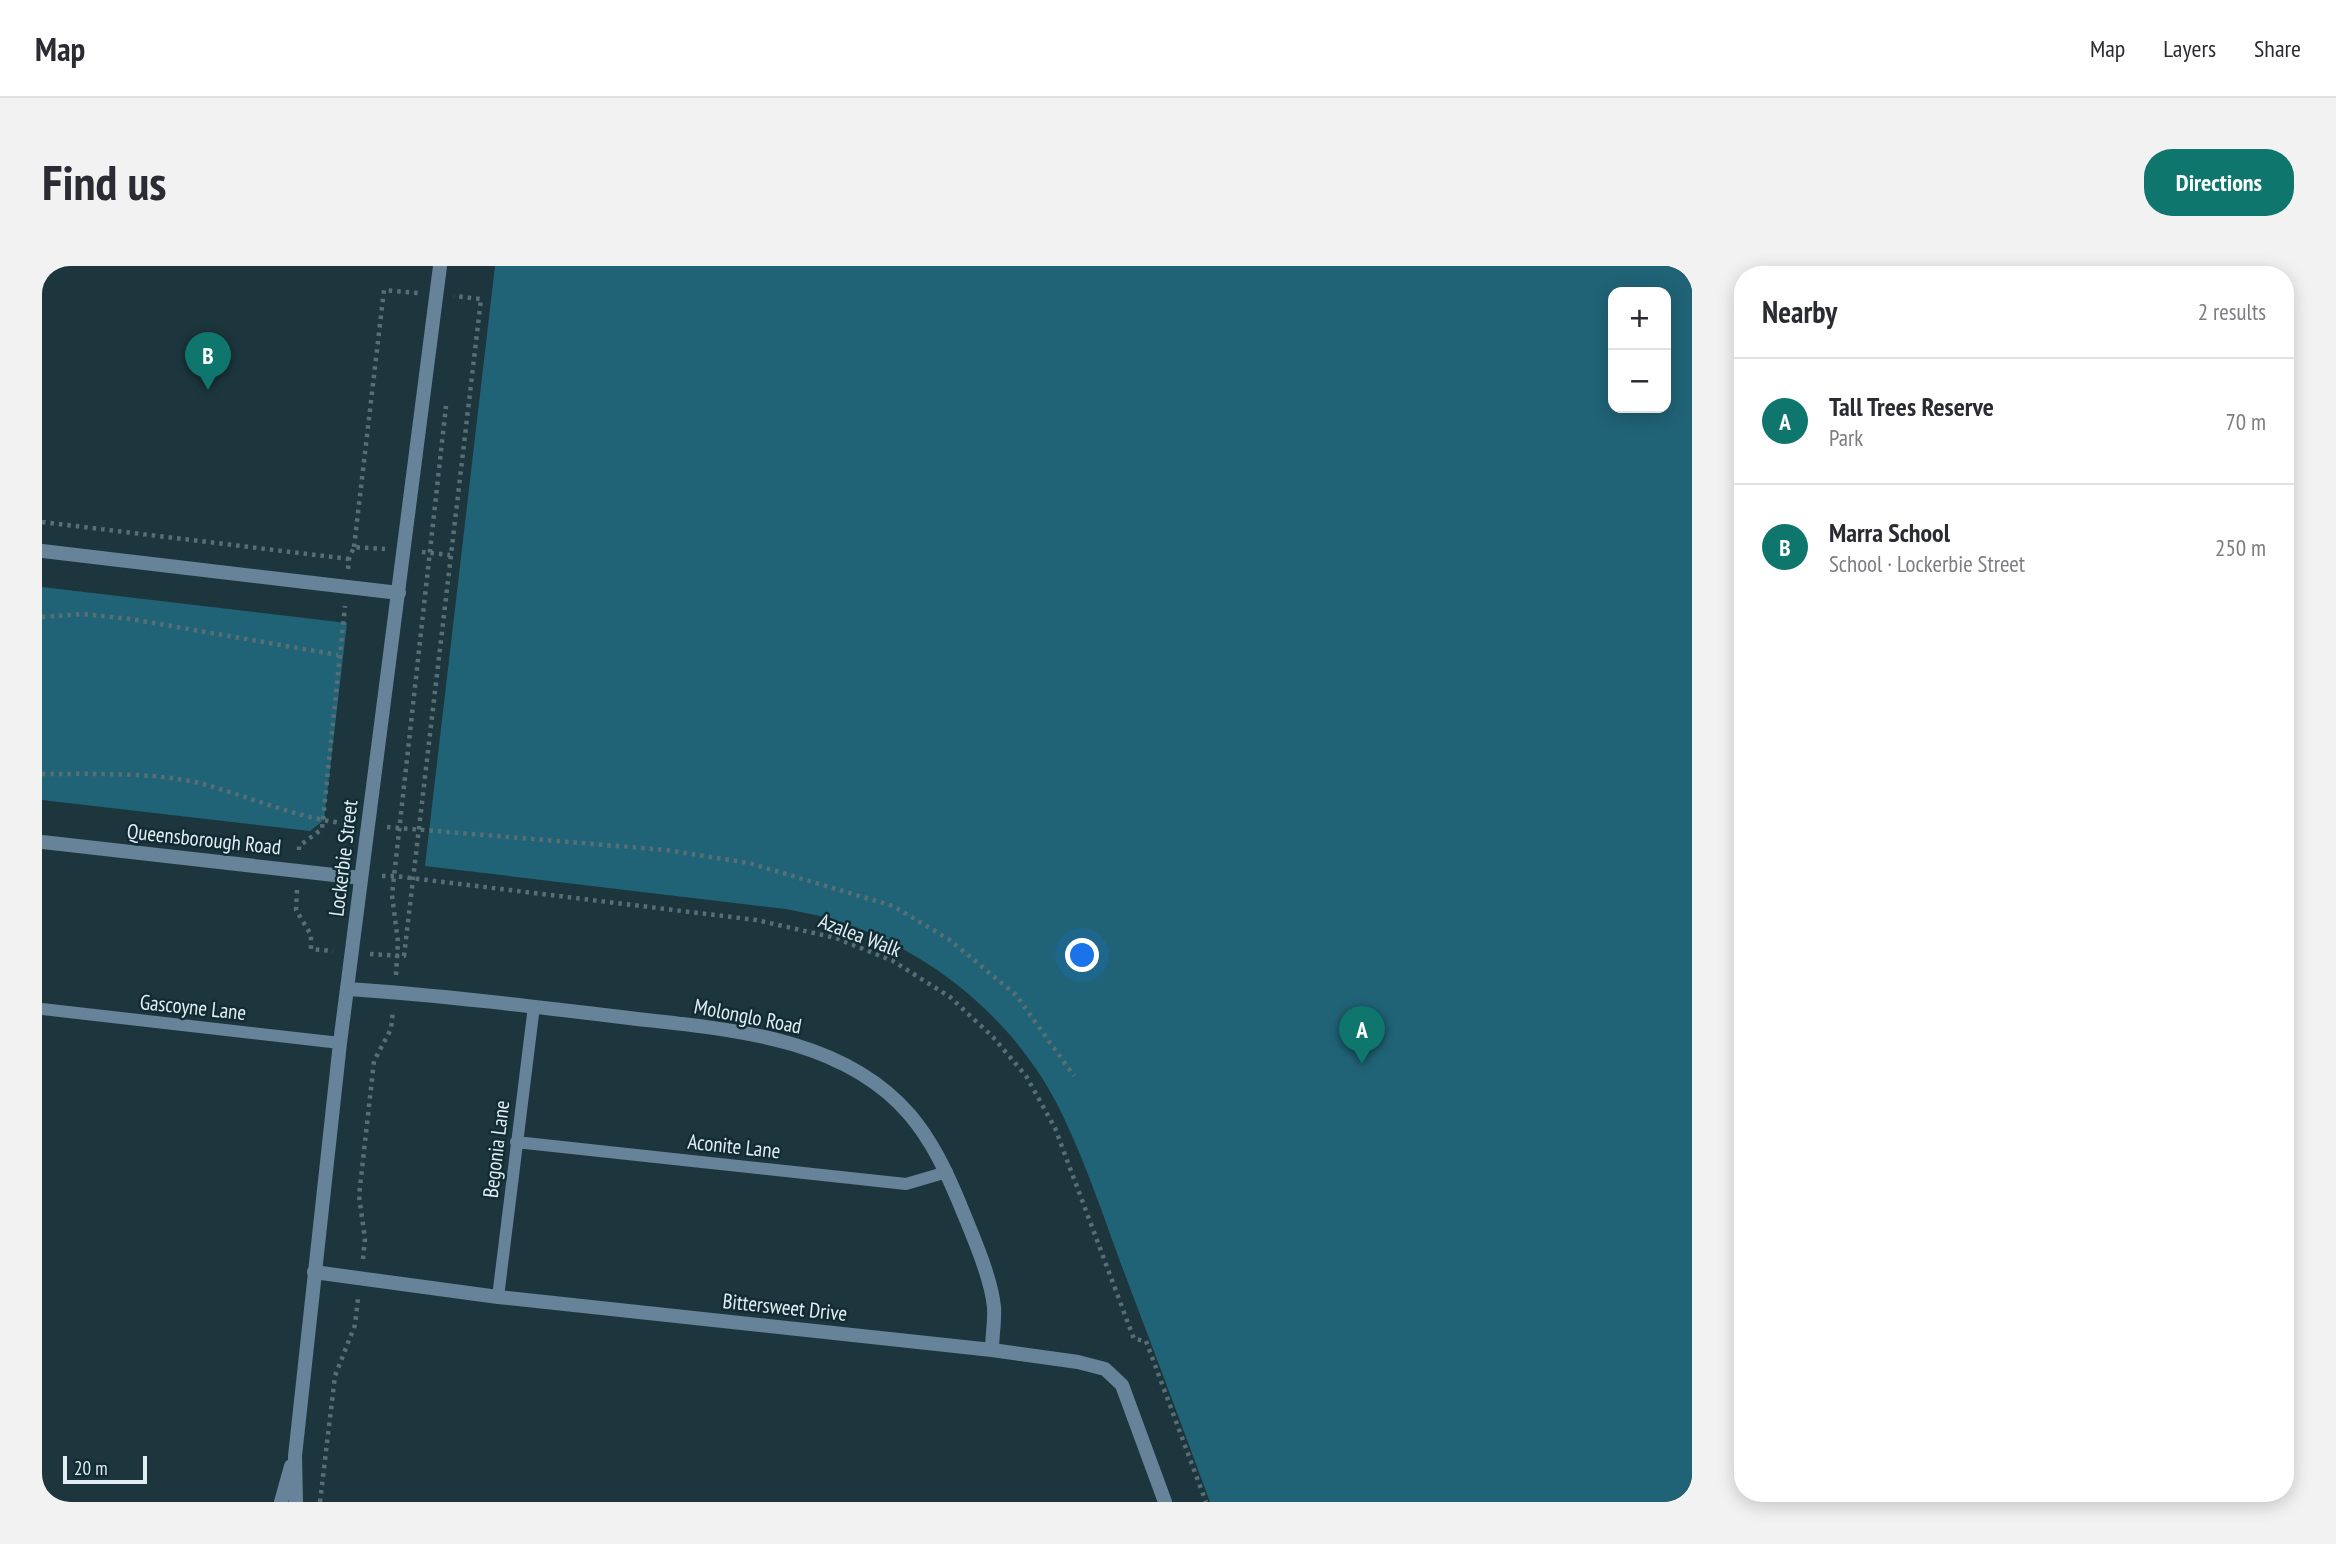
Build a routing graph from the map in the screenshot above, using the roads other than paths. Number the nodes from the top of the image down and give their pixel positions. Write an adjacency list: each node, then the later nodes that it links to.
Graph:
1 (440, 266): 3 (street, Lockerbie Street)
2 (42, 551): 3 (street)
3 (400, 593): 5 (street, Lockerbie Street)
4 (42, 842): 5 (street, Queensborough Road)
5 (361, 878): 6 (street, Lockerbie Street)
6 (347, 989): 7 (street, Molonglo Road); 9 (street, Lockerbie Street)
7 (534, 1006): 10 (lane, Begonia Lane); 11 (street, Molonglo Road)
8 (42, 1009): 9 (lane, Gascoyne Lane)
9 (340, 1043): 12 (street, Lockerbie Street)
10 (516, 1142): 11 (lane, Aconite Lane); 13 (lane, Begonia Lane)
11 (947, 1172): 14 (street, Molonglo Road)
12 (314, 1272): 13 (street, Bittersweet Drive); 15 (street, Lockerbie Street)
13 (498, 1297): 14 (street, Bittersweet Drive)
14 (992, 1350): 18 (street, Bittersweet Drive)
15 (295, 1456): 16 (street); 17 (street)
16 (281, 1502)
17 (296, 1502)
18 (1165, 1502)

